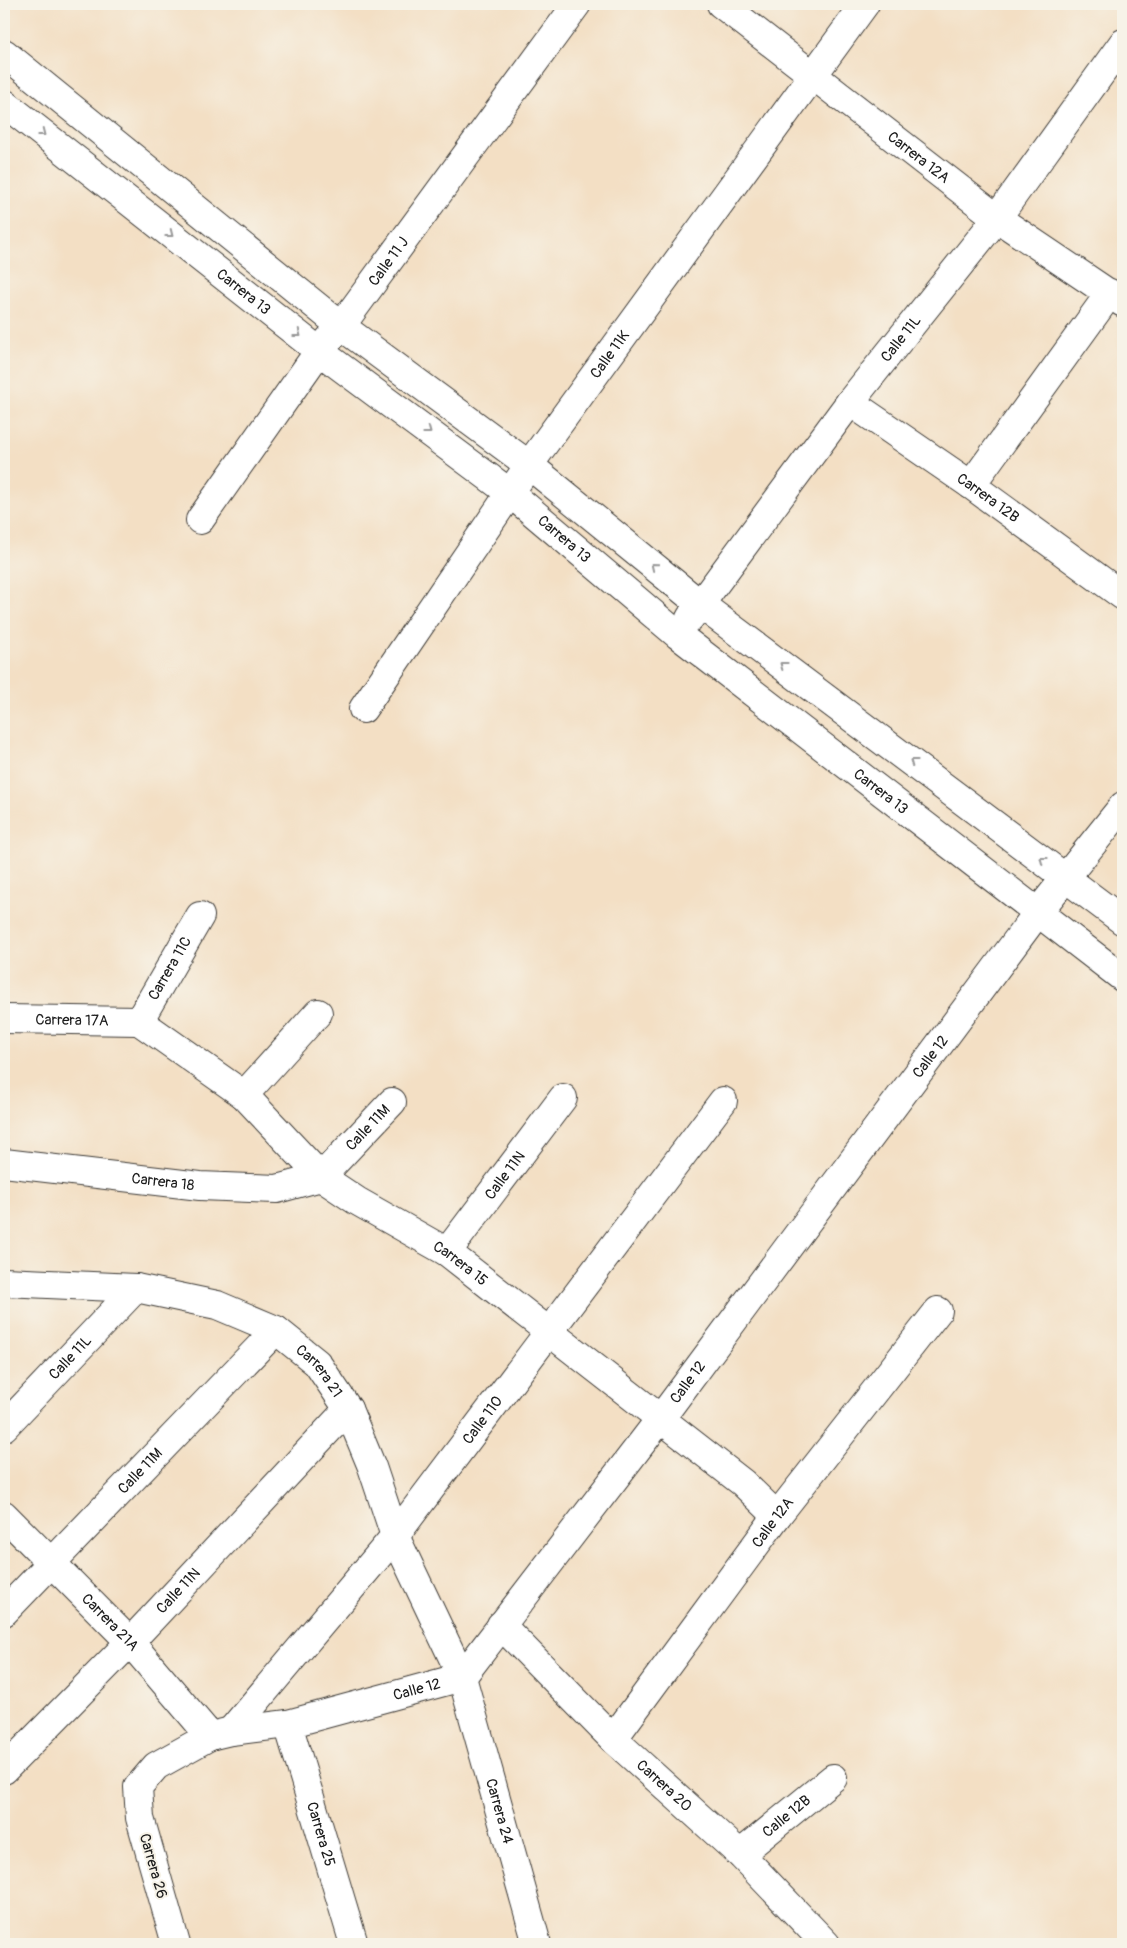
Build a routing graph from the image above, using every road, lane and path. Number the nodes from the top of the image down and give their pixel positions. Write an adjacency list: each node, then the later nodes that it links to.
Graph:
1 (577, 4): 10 (street, Calle 11 J)
2 (721, 4): 6 (street, Carrera 12A)
3 (865, 4): 6 (street, Calle 11K)
4 (1123, 43): 8 (street, Calle 11L)
5 (4, 53): 10 (street)
6 (813, 74): 8 (street, Carrera 12A); 13 (street, Calle 11K)
7 (4, 103): 11 (street, Carrera 13, one-way to 11)
8 (996, 218): 9 (street, Carrera 12A); 12 (street, Calle 11L)
9 (1117, 298): 14 (street)
10 (341, 326): 11 (street, Calle 11 J); 13 (street)
11 (319, 351): 15 (street, Carrera 13, one-way to 15); 16 (street, Calle 11 J)
12 (850, 402): 14 (street, Carrera 12B); 18 (street, Calle 11L)
13 (529, 465): 15 (street, Calle 11K); 18 (street, one-way to 13)
14 (971, 485): 17 (street, Carrera 12B)
15 (510, 493): 19 (street, Carrera 13); 20 (street, Calle 11K)
16 (200, 520)
17 (1122, 593)
18 (700, 604): 19 (street, Calle 11L); 22 (street, one-way to 18)
19 (678, 635): 23 (street, Carrera 13)
20 (363, 709)
21 (1123, 806): 22 (street, Calle 12)
22 (1067, 878): 23 (street, Calle 12); 25 (street)
23 (1038, 912): 26 (street, Carrera 13); 43 (street, Calle 12)
24 (200, 916): 29 (street, Carrera 11C)
25 (1123, 921)
26 (1123, 978)
27 (318, 1013): 30 (street)
28 (4, 1019): 29 (street, Carrera 17A)
29 (139, 1021): 30 (street, Carrera 15)
30 (244, 1095): 35 (street, Carrera 15)
31 (563, 1098): 36 (street, Calle 11N)
32 (723, 1101): 41 (street, Calle 11O)
33 (392, 1102): 35 (street, Calle 11M)
34 (4, 1163): 35 (street, Carrera 18)
35 (322, 1177): 36 (street, Carrera 15)
36 (448, 1252): 41 (street, Carrera 15)
37 (4, 1282): 38 (street, Carrera 21)
38 (136, 1288): 40 (street, Carrera 21); 44 (street, Calle 11L)
39 (938, 1312): 46 (street, Calle 12A)
40 (276, 1330): 42 (street, Carrera 21); 48 (street, Calle 11M)
41 (551, 1332): 43 (street, Carrera 15); 47 (street, Calle 11O)
42 (348, 1409): 47 (street, Carrera 21); 51 (street, Calle 11N)
43 (661, 1418): 46 (street, Carrera 15); 50 (street, Calle 12)
44 (4, 1427)
45 (4, 1515): 48 (street, Carrera 21A)
46 (777, 1516): 55 (street, Calle 12A)
47 (395, 1536): 52 (street, Carrera 21); 54 (street, Calle 11O)
48 (53, 1563): 49 (street, Calle 11M); 51 (street, Carrera 21A)
49 (4, 1612)
50 (501, 1626): 52 (street, Calle 12); 55 (street, Carrera 20)
51 (130, 1642): 54 (street, Carrera 21A); 56 (street, Calle 11N)
52 (462, 1677): 53 (street, Calle 12); 62 (street, Carrera 24)
53 (288, 1724): 54 (street, Calle 12); 61 (street, Carrera 25)
54 (221, 1734): 58 (street, Calle 12)
55 (613, 1739): 59 (street, Carrera 20)
56 (4, 1770)
57 (833, 1778): 59 (street, Calle 12B)
58 (138, 1787): 60 (street, Carrera 26)
59 (740, 1854): 63 (street, Carrera 20)
60 (176, 1944)
61 (354, 1944)
62 (537, 1944)
63 (826, 1944)

